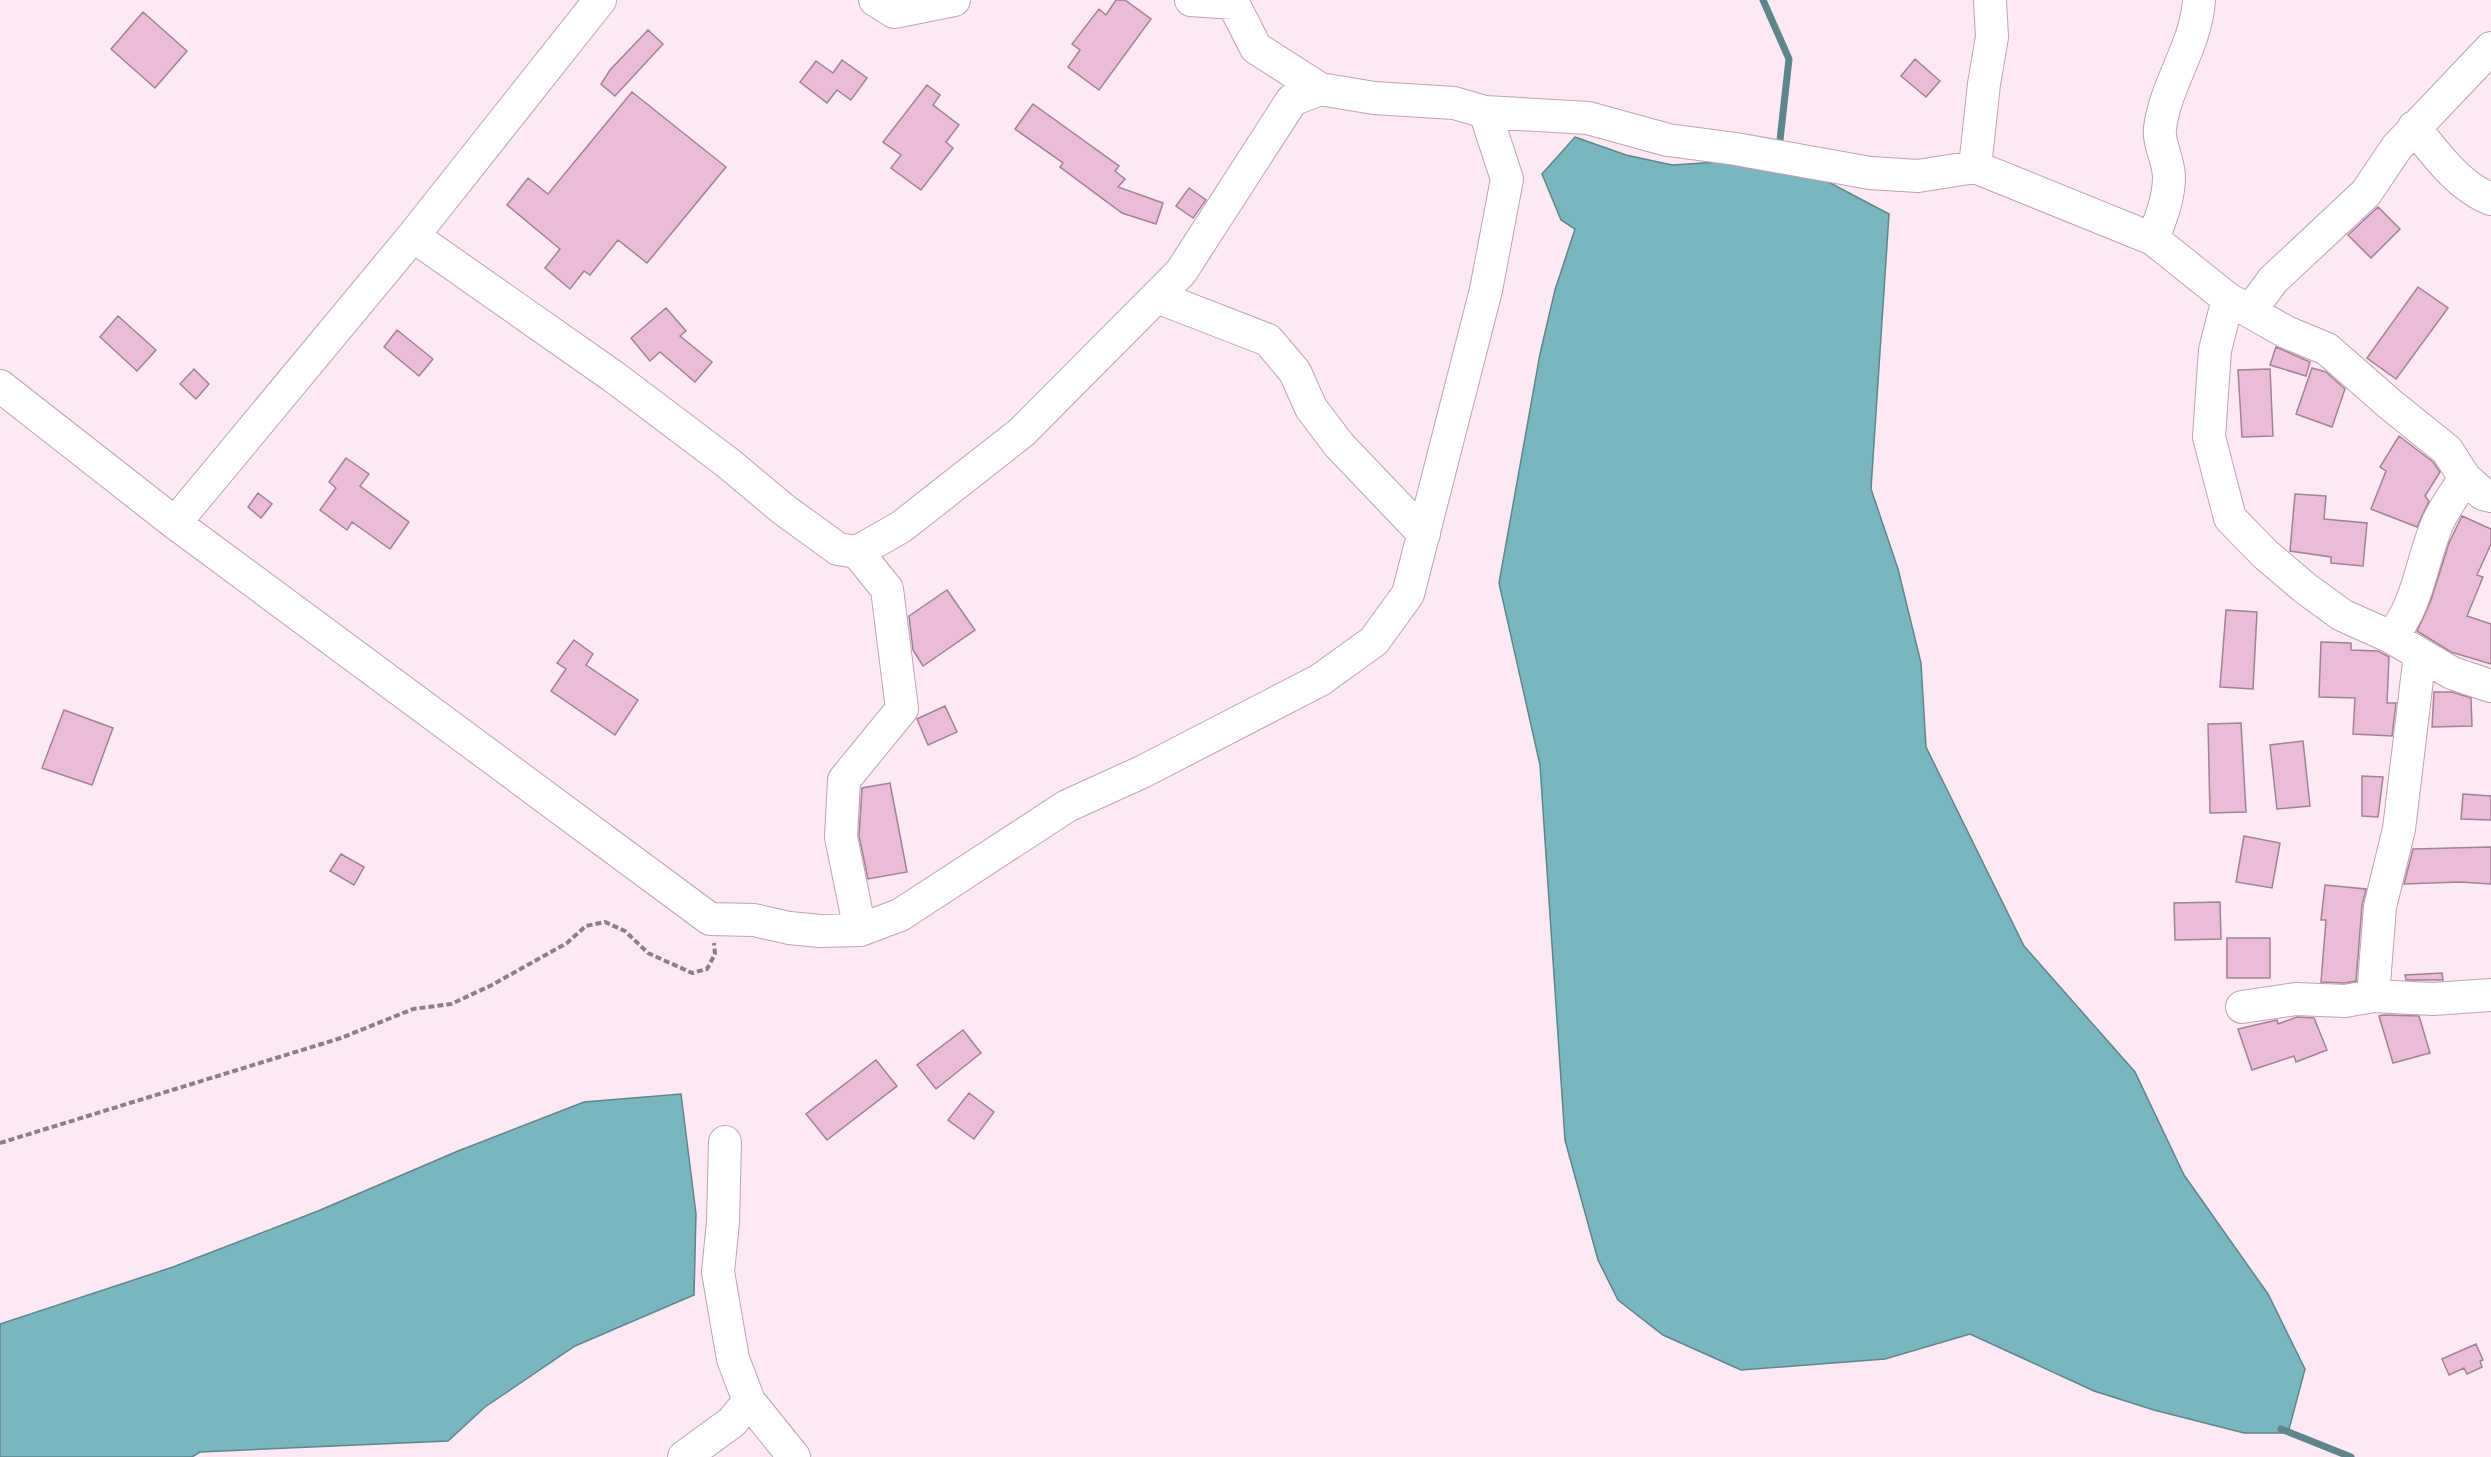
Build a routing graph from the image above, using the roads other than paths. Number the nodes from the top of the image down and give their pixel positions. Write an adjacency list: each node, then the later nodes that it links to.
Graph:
1 (600, 0): 13 (street)
2 (876, 0): 3 (street)
3 (954, 0)
4 (1191, 0): 8 (street)
5 (1990, 0): 11 (street)
6 (2199, 0): 14 (street)
7 (2491, 48): 10 (street)
8 (1320, 89): 9 (street); 15 (street)
9 (1485, 112): 11 (street); 21 (street)
10 (2415, 127): 12 (street); 16 (street)
11 (1975, 167): 14 (street)
12 (2491, 199)
13 (413, 236): 20 (street); 22 (street)
14 (2152, 239): 16 (street)
15 (1157, 297): 21 (street); 22 (street)
16 (2239, 305): 18 (street); 23 (street)
17 (0, 386): 20 (street)
18 (2465, 478): 19 (street); 23 (street)
19 (2491, 496)
20 (176, 523): 26 (street)
21 (1424, 534): 26 (street)
22 (857, 552): 26 (street)
23 (2391, 637): 24 (street)
24 (2420, 654): 25 (street); 28 (street)
25 (2491, 686)
26 (860, 930)
27 (2491, 995): 28 (street)
28 (2373, 996): 29 (street)
29 (2242, 1007)
30 (725, 1142): 31 (street)
31 (749, 1401): 32 (street); 33 (street)
32 (684, 1457)
33 (794, 1457)

